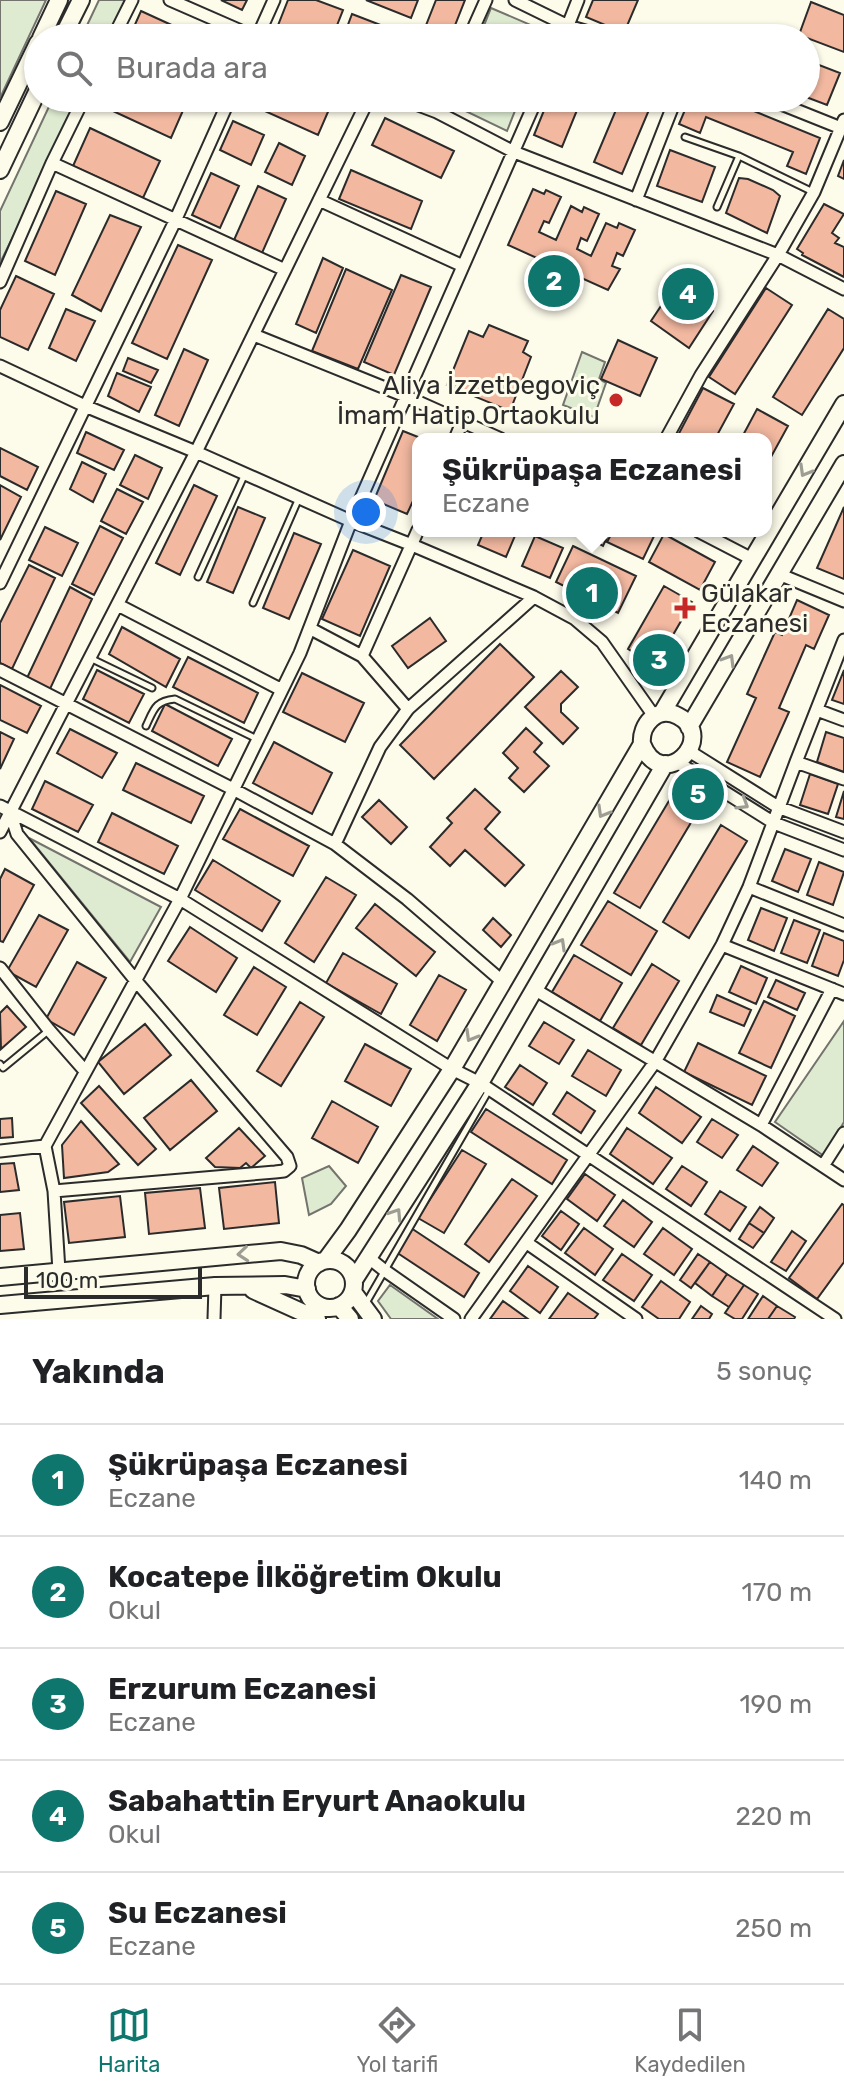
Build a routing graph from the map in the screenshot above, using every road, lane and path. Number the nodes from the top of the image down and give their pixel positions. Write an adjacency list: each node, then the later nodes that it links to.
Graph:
1 (59, 0): 9 (street)
2 (81, 0): 10 (street)
3 (132, 0): 11 (street)
4 (170, 0): 12 (street)
5 (274, 0): 13 (street)
6 (486, 0): 14 (street)
7 (515, 0): 15 (street)
8 (578, 0): 16 (street)
9 (47, 24)
10 (69, 24)
11 (120, 24)
12 (225, 24)
13 (263, 24)
14 (475, 24)
15 (564, 24)
16 (569, 24)
17 (24, 72): 26 (street)
18 (28, 112): 32 (street)
19 (77, 112): 31 (street)
20 (224, 112): 37 (street)
21 (362, 112): 34 (street)
22 (437, 112): 29 (street)
23 (531, 112): 29 (street)
24 (671, 112): 35 (street)
25 (807, 112): 27 (street)
26 (0, 122)
27 (842, 124): 33 (street)
28 (685, 137): 30 (lane)
29 (514, 152): 35 (street); 39 (street)
30 (739, 156): 33 (lane); 36 (lane)
31 (52, 163): 37 (street); 41 (street)
32 (0, 170)
33 (814, 192): 38 (street)
34 (319, 200): 39 (street); 40 (street)
35 (636, 200): 38 (street)
36 (717, 207)
37 (175, 221): 40 (street); 47 (street)
38 (778, 255): 42 (street); 51 (street)
39 (463, 266): 45 (street)
40 (285, 270): 43 (street)
41 (0, 282)
42 (844, 289)
43 (254, 335): 45 (street); 52 (street)
44 (0, 366): 47 (street)
45 (405, 396): 48 (street); 56 (street)
46 (844, 404): 57 (street, one-way to 57)
47 (85, 406): 52 (street); 65 (street)
48 (462, 422): 49 (street); 50 (street)
49 (457, 433)
50 (487, 433)
51 (669, 433)
52 (196, 452): 54 (street); 69 (street)
53 (844, 464): 63 (street)
54 (245, 473): 55 (street); 64 (lane)
55 (300, 497): 56 (street); 68 (lane)
56 (351, 521): 61 (street); 70 (street)
57 (772, 525)
58 (415, 537): 61 (street)
59 (710, 537): 62 (street)
60 (765, 537): 62 (street, one-way to 62)
61 (412, 545): 66 (street); 72 (street)
62 (752, 559): 80 (street)
63 (781, 575): 67 (street); 83 (street, one-way to 63)
64 (198, 577)
65 (0, 583)
66 (534, 597): 78 (street); 80 (street)
67 (844, 601)
68 (253, 603)
69 (118, 605): 73 (street); 76 (street)
70 (311, 629): 72 (street); 76 (street)
71 (844, 640): 79 (street)
72 (362, 656): 78 (street)
73 (90, 658): 75 (lane); 77 (street)
74 (0, 670): 77 (street)
75 (152, 688)
76 (282, 690): 84 (street)
77 (66, 704): 89 (street); 91 (street)
78 (408, 709): 95 (street)
79 (817, 710): 81 (street); 87 (street)
80 (658, 715): 83 (street); 85 (street)
81 (844, 720)
82 (146, 726): 84 (lane)
83 (689, 727): 86 (street)
84 (257, 740): 89 (street)
85 (642, 744): 86 (street); 103 (street, one-way to 103)
86 (677, 759): 90 (street); 92 (street, one-way to 92); 104 (street, one-way to 86)
87 (796, 762): 88 (street); 90 (street)
88 (844, 779)
89 (233, 789): 95 (street); 98 (street)
90 (778, 807): 92 (street); 94 (street)
91 (5, 809): 93 (street); 98 (street); 102 (street)
92 (774, 823): 96 (street); 97 (street)
93 (0, 832)
94 (844, 832)
95 (335, 844): 103 (street)
96 (844, 850)
97 (749, 887): 99 (street); 100 (street)
98 (180, 899): 102 (street); 109 (street)
99 (844, 925)
100 (722, 945): 105 (street); 107 (street)
101 (0, 968): 106 (street)
102 (136, 981): 110 (street); 119 (street)
103 (503, 982): 109 (street, one-way to 109)
104 (534, 989): 107 (street); 111 (street)
105 (838, 991): 112 (street)
106 (49, 1030): 108 (lane); 110 (street)
107 (655, 1062): 112 (street); 116 (street)
108 (0, 1064)
109 (452, 1069): 111 (street); 122 (street)
110 (85, 1071): 114 (street)
111 (484, 1086): 116 (street); 121 (street, one-way to 111); 123 (lane)
112 (761, 1125): 117 (street)
113 (844, 1133): 117 (street)
114 (45, 1146): 115 (street); 119 (street)
115 (0, 1151)
116 (589, 1155): 120 (street); 139 (street)
117 (823, 1166): 118 (street)
118 (844, 1180)
119 (54, 1191): 124 (street)
120 (527, 1243): 137 (street); 138 (street)
121 (369, 1258): 123 (street); 128 (street)
122 (322, 1261): 124 (street, one-way to 124); 128 (street); 129 (street)
123 (384, 1270): 133 (lane); 136 (street)
124 (59, 1271): 125 (street)
125 (0, 1277)
126 (215, 1286): 127 (street); 130 (street); 134 (street)
127 (244, 1286): 129 (street); 135 (street)
128 (353, 1286): 132 (street); 133 (street)
129 (307, 1289): 132 (street)
130 (0, 1305)
131 (844, 1308): 139 (street)
132 (344, 1313)
133 (368, 1313)
134 (214, 1319)
135 (317, 1319)
136 (454, 1319)
137 (471, 1319)
138 (636, 1319)
139 (835, 1319)

